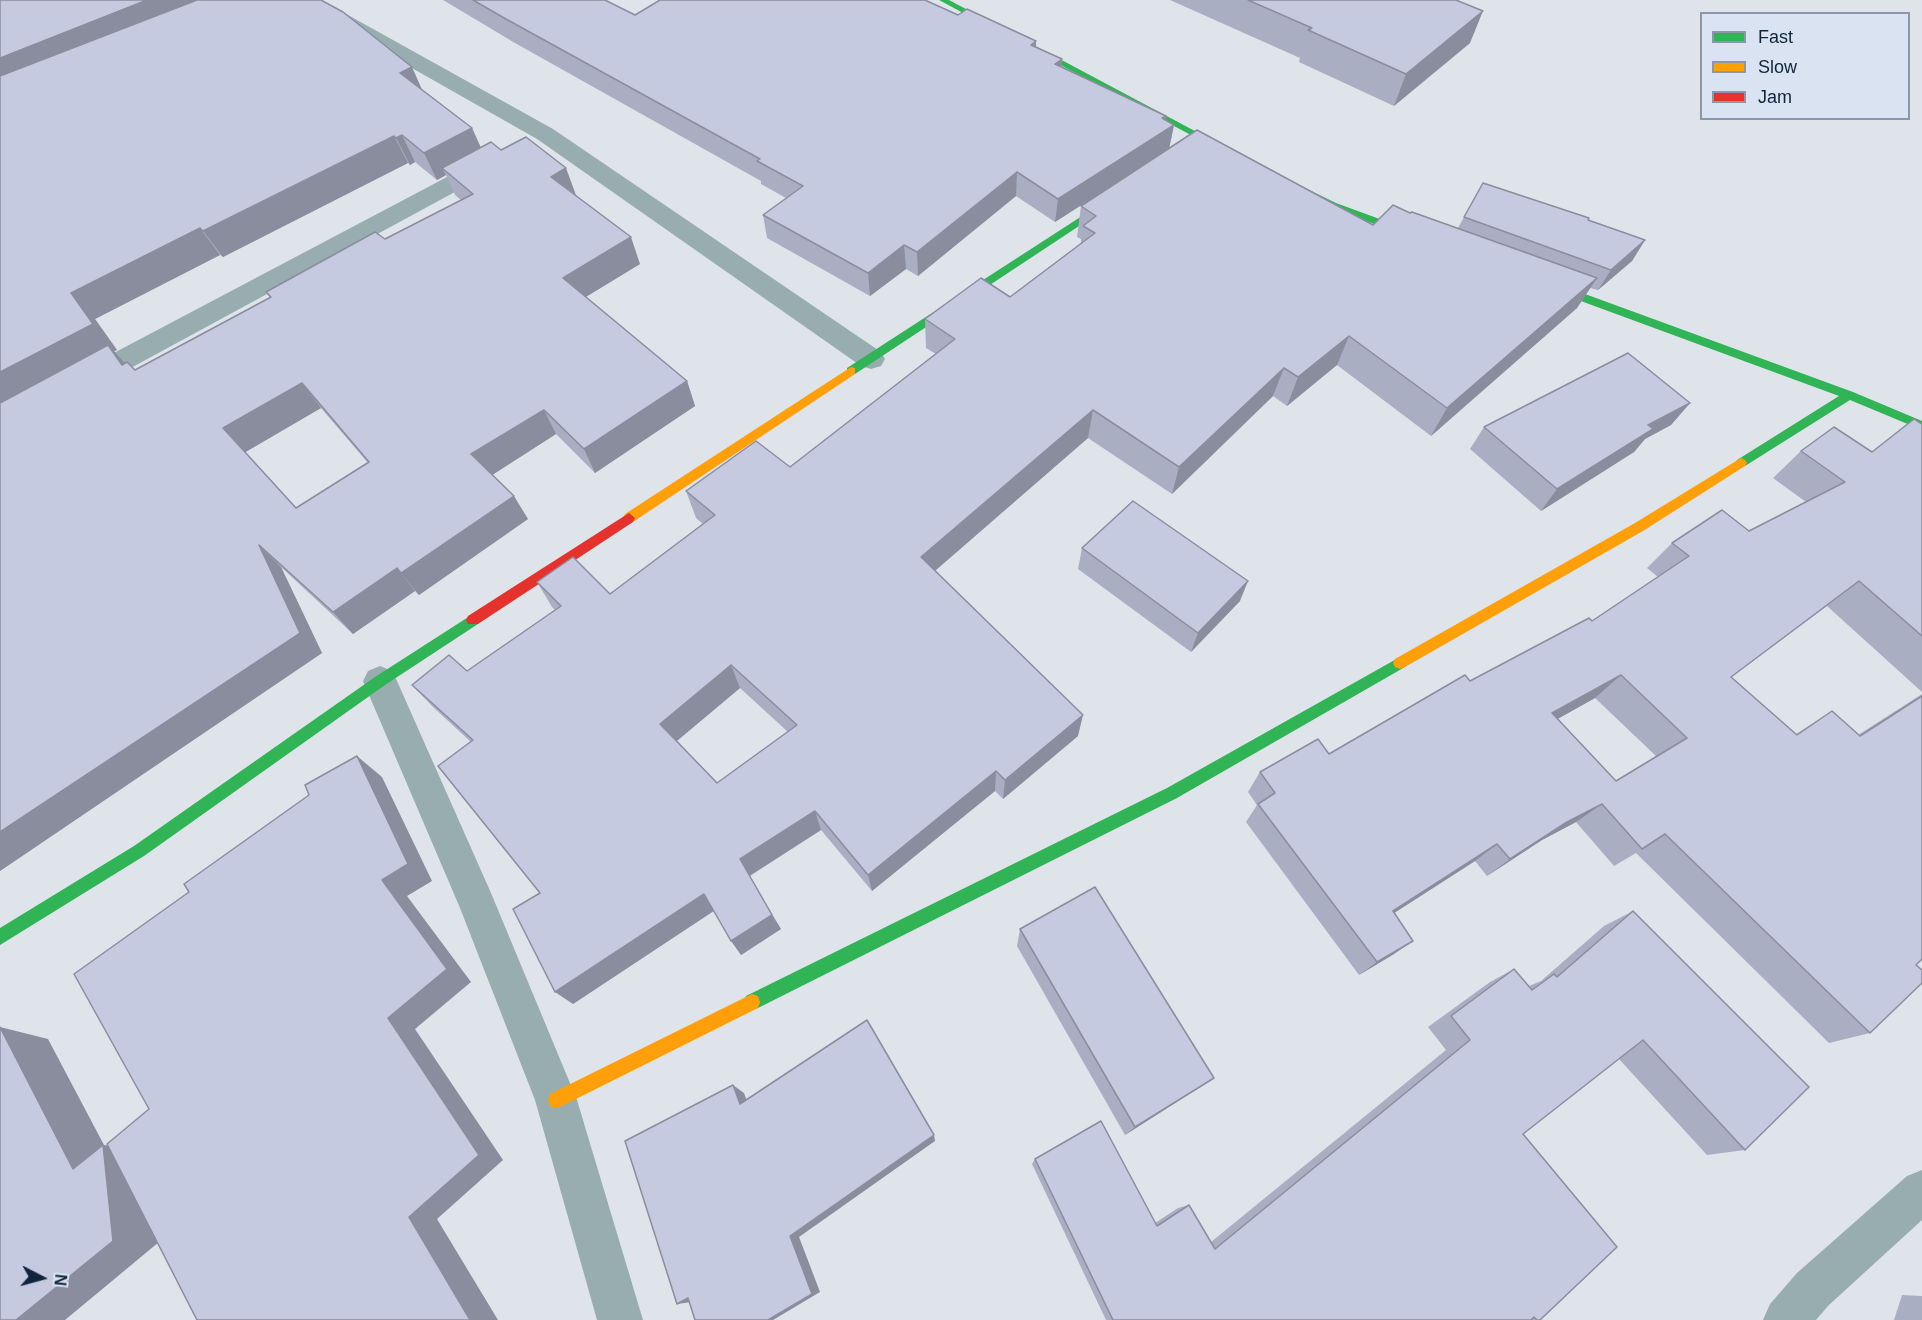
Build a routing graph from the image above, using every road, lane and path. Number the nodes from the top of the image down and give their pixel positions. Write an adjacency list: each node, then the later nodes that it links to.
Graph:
1 (306, 0): 3 (street)
2 (943, 0): 4 (street)
3 (528, 143): 9 (street); 11 (street)
4 (1243, 160)
5 (1293, 185): 7 (street)
6 (1125, 191): 9 (street)
7 (1434, 242)
8 (1535, 279): 10 (street)
9 (871, 358): 13 (street)
10 (1849, 394): 12 (street); 15 (street)
11 (58, 395)
12 (1922, 426)
13 (380, 681): 14 (street); 15 (street)
14 (0, 937)
15 (556, 1100): 17 (street)
16 (1922, 1191): 18 (street)
17 (620, 1320)
18 (1786, 1320)

